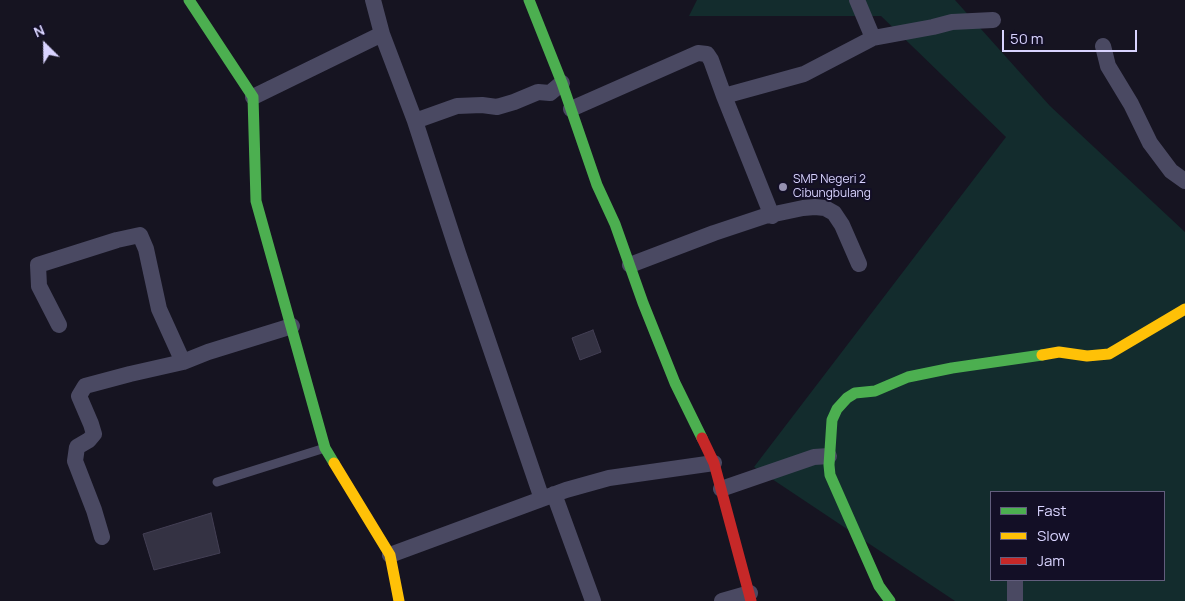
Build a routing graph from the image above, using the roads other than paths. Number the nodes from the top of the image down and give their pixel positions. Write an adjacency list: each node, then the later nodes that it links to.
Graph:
1 (189, 0): 11 (street)
2 (373, 0): 6 (street)
3 (529, 0): 9 (street)
4 (858, 0): 7 (street)
5 (993, 20): 7 (street)
6 (382, 34): 11 (street); 13 (street)
7 (873, 38): 10 (street)
8 (1104, 46): 14 (street)
9 (562, 83): 12 (street); 13 (street)
10 (724, 96): 12 (street); 15 (street)
11 (253, 97): 20 (street)
12 (571, 109): 17 (street)
13 (414, 121): 27 (street)
14 (1185, 181)
15 (772, 216): 16 (street); 17 (street)
16 (859, 264)
17 (630, 265): 24 (street)
18 (1185, 309): 23 (street)
19 (59, 325): 21 (street)
20 (292, 326): 21 (street); 22 (street)
21 (182, 362): 28 (street)
22 (325, 448): 25 (lane); 29 (street)
23 (829, 456): 26 (street); 35 (street)
24 (714, 463): 26 (street); 27 (street)
25 (217, 482)
26 (721, 489): 31 (street)
27 (548, 496): 29 (street); 33 (street)
28 (102, 536)
29 (390, 555): 32 (street)
30 (1015, 581): 36 (street)
31 (750, 597): 34 (street)
32 (399, 601)
33 (593, 601)
34 (722, 601)
35 (890, 601)
36 (1014, 601)

